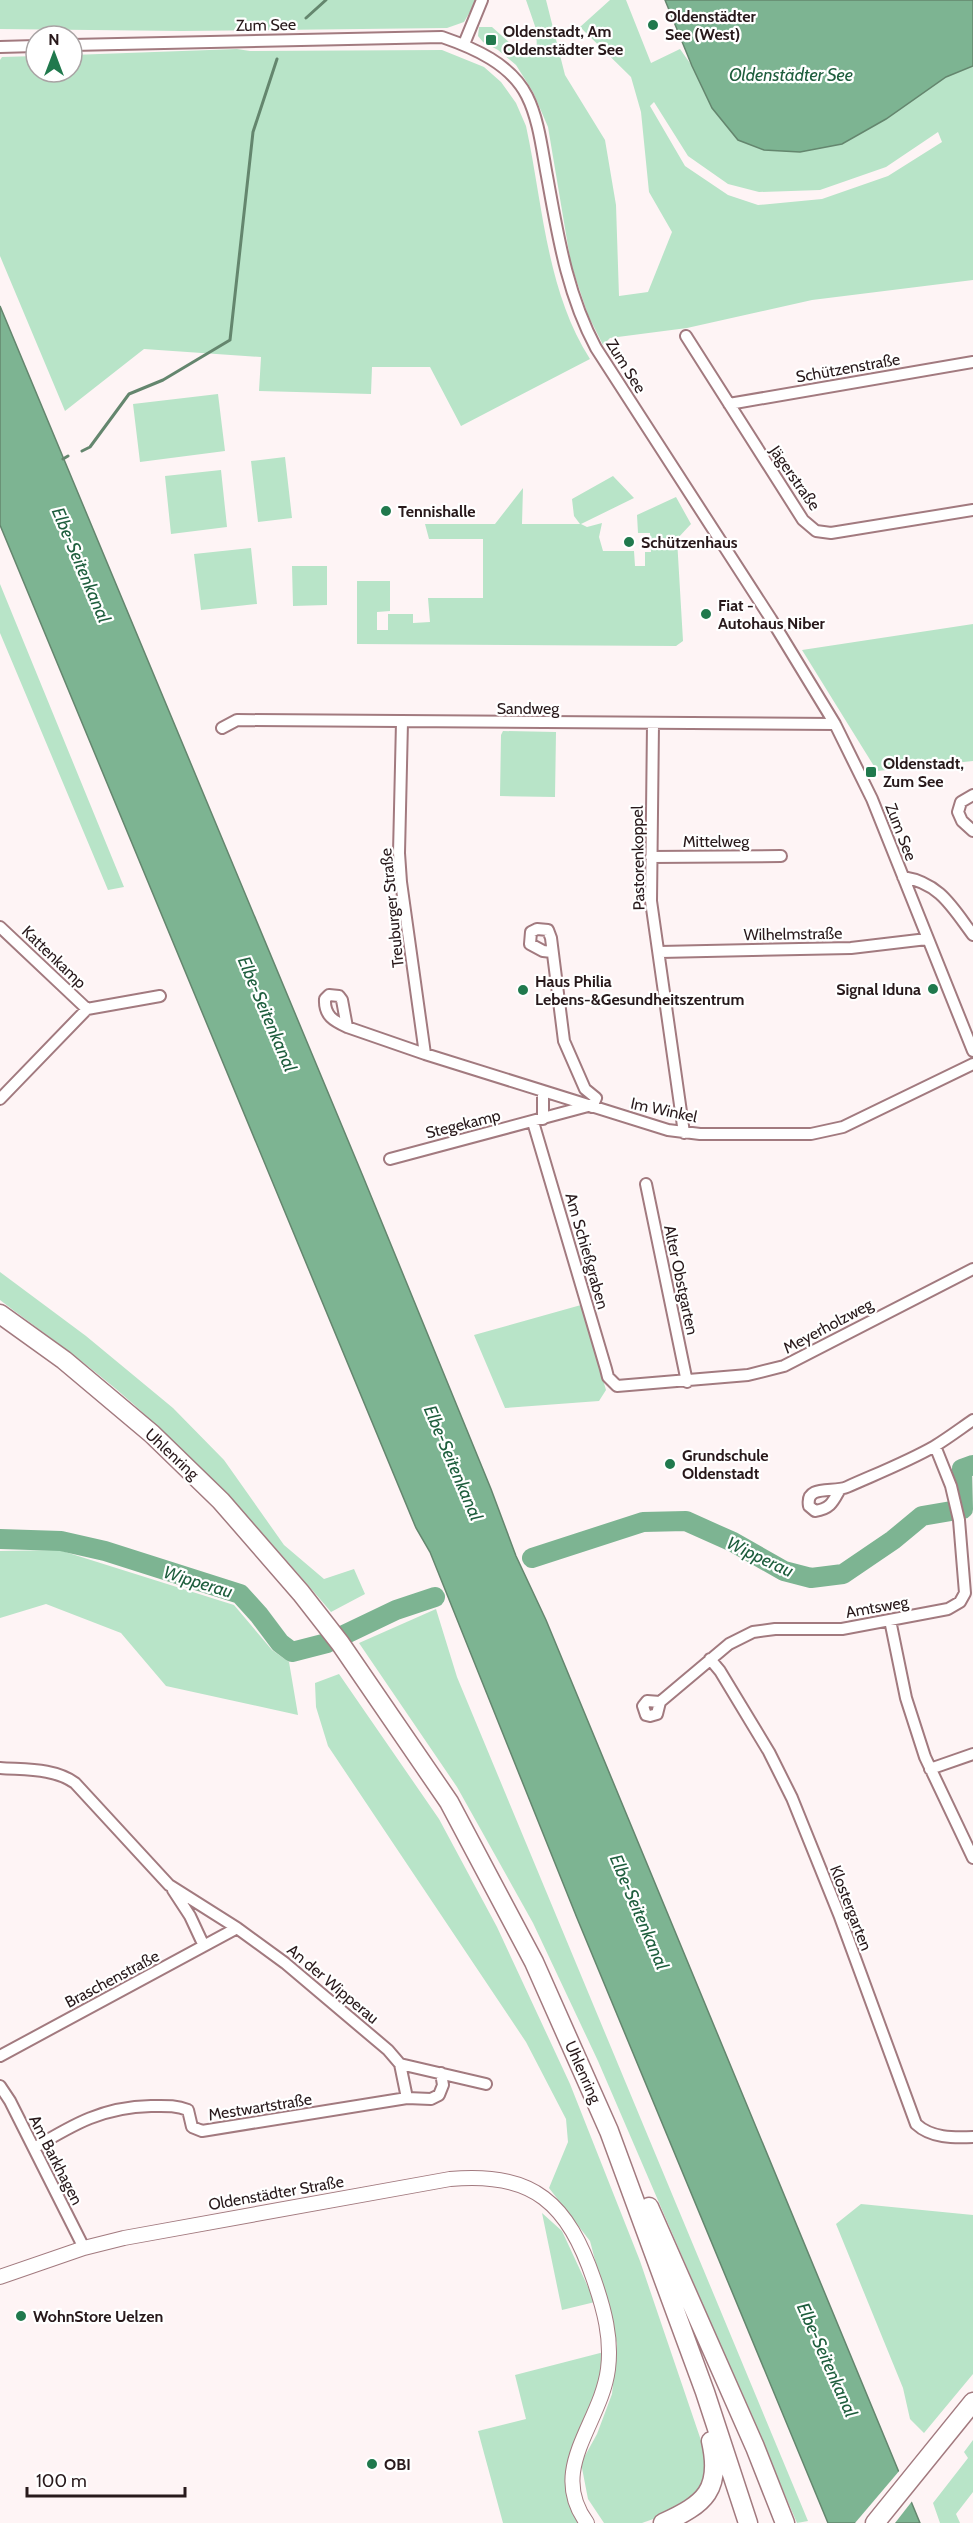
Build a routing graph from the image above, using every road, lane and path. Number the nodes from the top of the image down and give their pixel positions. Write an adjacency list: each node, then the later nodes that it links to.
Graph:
1 (482, 0): 2 (street)
2 (464, 44): 3 (street, Zum See); 12 (street, Zum See)
3 (84, 45)
4 (24, 46): 5 (street)
5 (0, 47)
6 (686, 336): 8 (street, Jägerstraße)
7 (973, 362): 8 (street, Schützenstraße)
8 (729, 404): 9 (street, Jägerstraße)
9 (973, 510)
10 (402, 722): 11 (street, Sandweg); 13 (street, Sandweg); 29 (street, Treuburger Straße)
11 (653, 724): 12 (street, Sandweg); 17 (street, Pastorenkoppel)
12 (835, 724): 18 (street, Zum See)
13 (222, 728)
14 (973, 795): 15 (street)
15 (973, 831)
16 (781, 856): 17 (street, Mittelweg)
17 (651, 857): 23 (street, Pastorenkoppel)
18 (903, 877): 20 (street); 21 (street, Zum See)
19 (0, 927): 25 (street, Kattenkamp)
20 (973, 935)
21 (927, 939): 23 (street, Wilhelmstraße); 27 (street, Zum See)
22 (552, 952): 33 (street)
23 (660, 952): 35 (street, Pastorenkoppel)
24 (160, 996): 25 (street, Kattenkamp)
25 (87, 1010): 32 (street, Kattenkamp)
26 (347, 1027): 29 (street, Im Winkel)
27 (970, 1036): 28 (street, Zum See)
28 (973, 1051)
29 (425, 1054): 31 (street, Im Winkel)
30 (973, 1064): 35 (street, Im Winkel)
31 (543, 1091): 33 (street, Im Winkel); 34 (street)
32 (0, 1099)
33 (590, 1107): 34 (street, Stegekamp); 35 (street, Im Winkel)
34 (538, 1121): 36 (street, Stegekamp); 41 (street, Am Schießgraben)
35 (684, 1133)
36 (390, 1159)
37 (646, 1184): 40 (street, Alter Obstgarten)
38 (973, 1269): 40 (street, Meyerholzweg)
39 (0, 1314): 62 (main road, Uhlenring)
40 (687, 1382): 41 (street, Meyerholzweg)
41 (617, 1386)
42 (973, 1420): 43 (street)
43 (935, 1446): 44 (street); 45 (street, Amtsweg)
44 (839, 1491)
45 (890, 1620): 46 (street, Amtsweg); 50 (street)
46 (710, 1659): 47 (street, Amtsweg); 63 (street, Klostergarten)
47 (660, 1702)
48 (973, 1754): 50 (street)
49 (0, 1768): 53 (street, An der Wipperau)
50 (930, 1769): 51 (street)
51 (968, 1838): 52 (street)
52 (973, 1858)
53 (169, 1885): 54 (street, An der Wipperau); 55 (street, An der Wipperau)
54 (237, 1928): 55 (street, Braschenstraße); 57 (street, An der Wipperau)
55 (204, 1946): 56 (street, Braschenstraße)
56 (0, 2056)
57 (400, 2064): 58 (street); 61 (street)
58 (441, 2073): 59 (street); 61 (street, Mestwartstraße)
59 (486, 2084)
60 (0, 2086): 64 (street, Am Barkhagen)
61 (407, 2098): 64 (street, Mestwartstraße)
62 (609, 2131): 67 (main road, Uhlenring); 72 (main road)
63 (973, 2137)
64 (34, 2148): 65 (street, Am Barkhagen)
65 (84, 2248): 66 (street, Oldenstädter Straße); 69 (street, Oldenstädter Straße)
66 (0, 2277)
67 (705, 2391): 70 (main road); 71 (main road, Uhlenring)
68 (973, 2402): 73 (main road)
69 (587, 2523)
70 (663, 2523)
71 (748, 2523)
72 (785, 2523)
73 (875, 2523)

